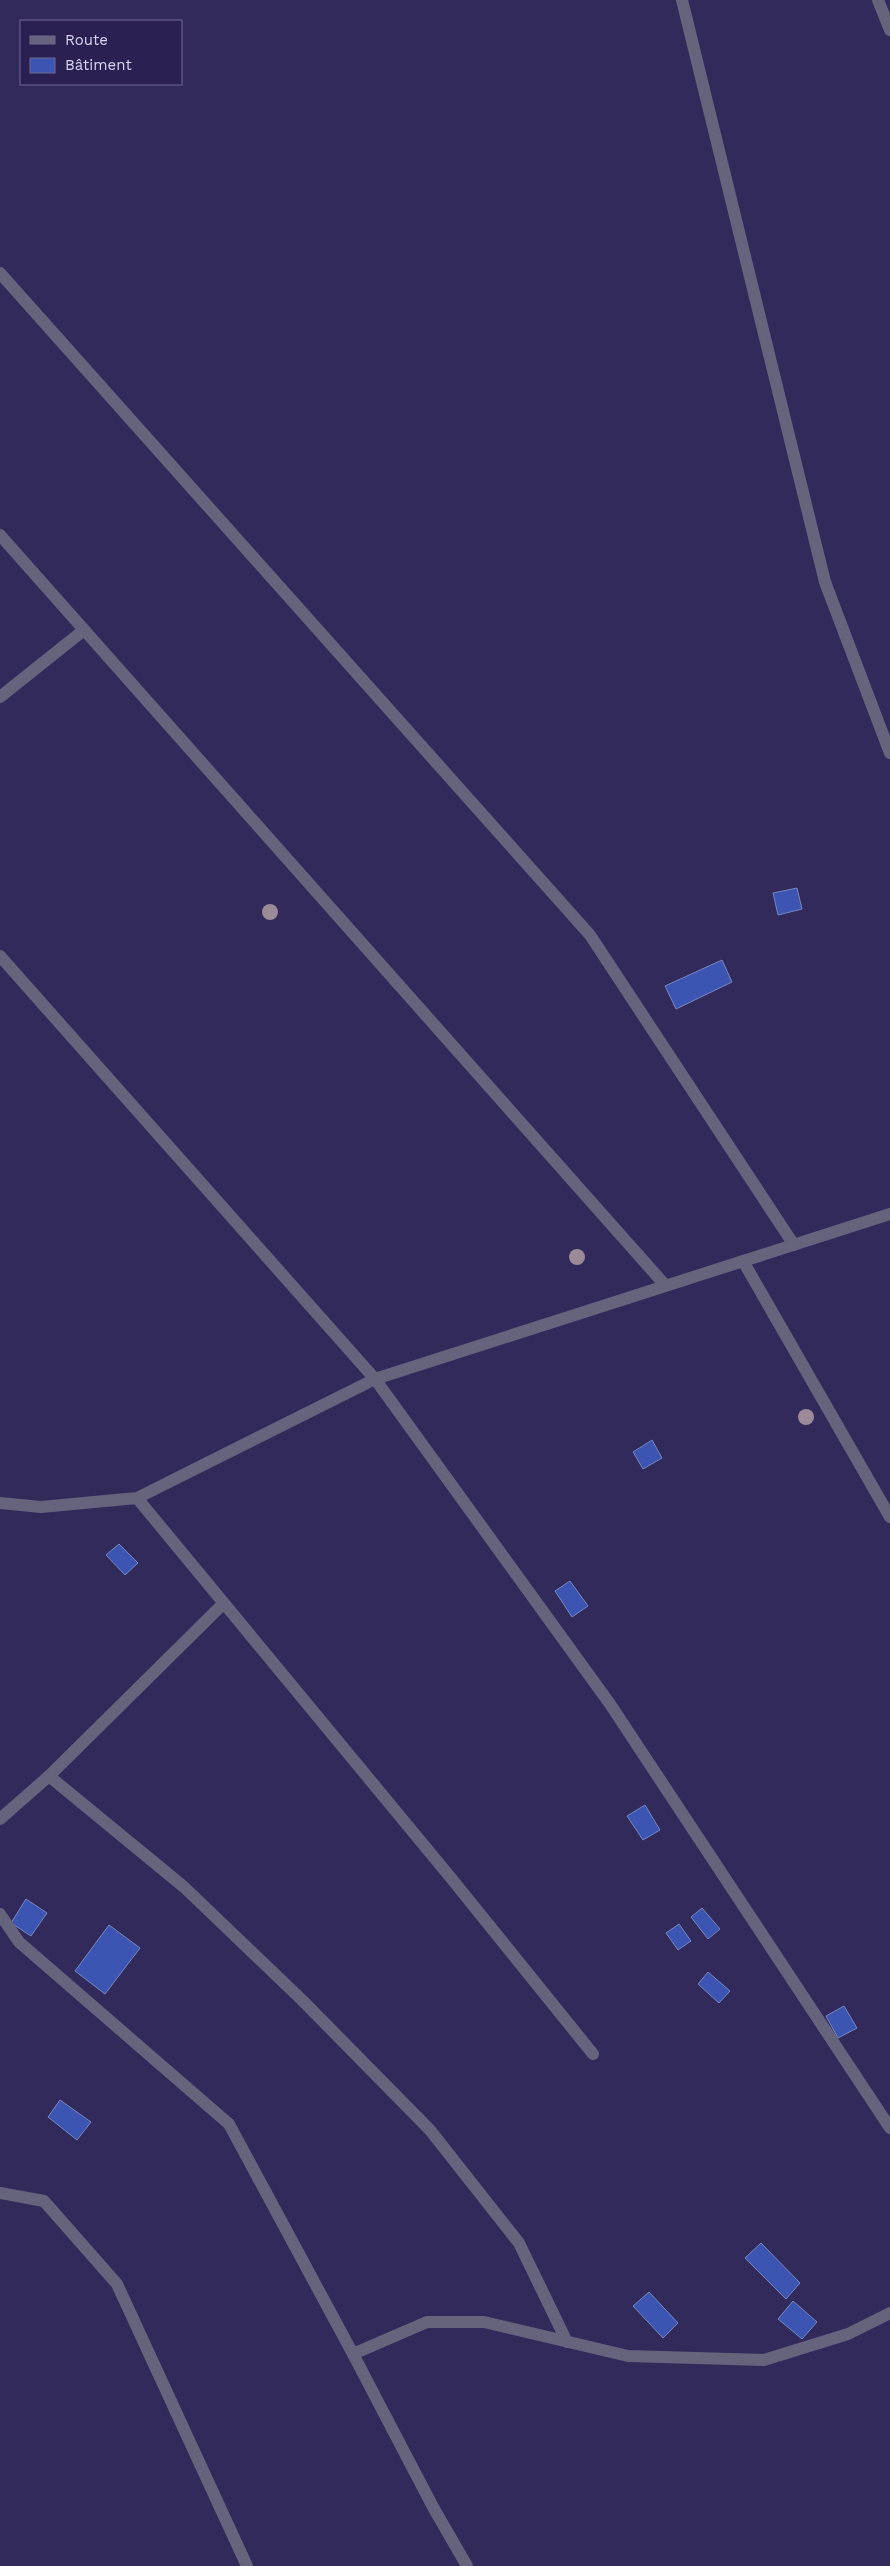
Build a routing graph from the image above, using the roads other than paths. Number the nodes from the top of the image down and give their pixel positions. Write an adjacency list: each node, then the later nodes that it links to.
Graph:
1 (682, 0): 8 (street)
2 (878, 0): 3 (street)
3 (890, 30)
4 (0, 274): 11 (street)
5 (0, 535): 6 (street)
6 (84, 630): 7 (street); 13 (street)
7 (0, 696)
8 (890, 753)
9 (0, 956): 14 (street)
10 (890, 1214): 11 (street)
11 (794, 1245): 12 (street)
12 (743, 1261): 13 (street); 17 (street)
13 (665, 1285): 14 (street)
14 (375, 1379): 15 (street); 23 (street)
15 (137, 1498): 16 (street); 18 (street)
16 (0, 1503)
17 (890, 1518)
18 (224, 1603): 19 (street); 22 (street)
19 (49, 1776): 20 (street); 26 (street)
20 (0, 1819)
21 (0, 1914): 27 (street)
22 (593, 2054)
23 (890, 2128)
24 (0, 2193): 28 (street)
25 (890, 2313): 26 (street)
26 (567, 2342): 27 (street)
27 (353, 2354): 29 (street)
28 (247, 2566)
29 (466, 2566)

